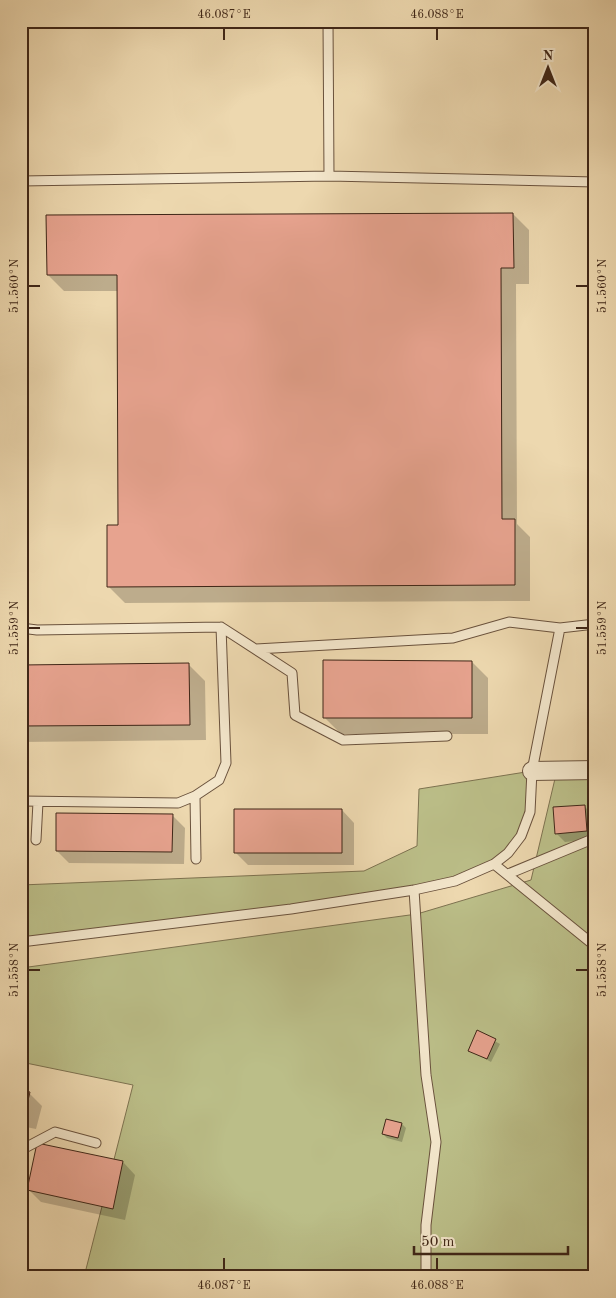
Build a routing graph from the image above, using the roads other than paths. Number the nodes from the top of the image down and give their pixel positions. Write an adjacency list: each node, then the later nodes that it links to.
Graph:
1 (328, 21): 2 (lane)
2 (329, 176): 3 (lane); 4 (lane)
3 (21, 181)
4 (594, 182): 5 (lane)
5 (595, 217)
6 (595, 624): 9 (lane)
7 (221, 626): 8 (lane); 10 (lane); 14 (lane)
8 (21, 628)
9 (560, 628): 10 (lane); 13 (lane)
10 (256, 649): 11 (lane)
11 (447, 736)
12 (595, 770): 13 (street)
13 (532, 771): 20 (lane)
14 (195, 796): 16 (lane); 19 (lane)
15 (21, 801): 16 (lane)
16 (38, 802): 18 (lane)
17 (595, 838): 21 (lane)
18 (36, 840)
19 (196, 859)
20 (494, 864): 21 (lane); 22 (lane)
21 (508, 874): 24 (lane)
22 (414, 890): 23 (lane); 27 (lane)
23 (21, 942)
24 (595, 946)
25 (96, 1143): 26 (lane)
26 (21, 1150)
27 (426, 1277)

